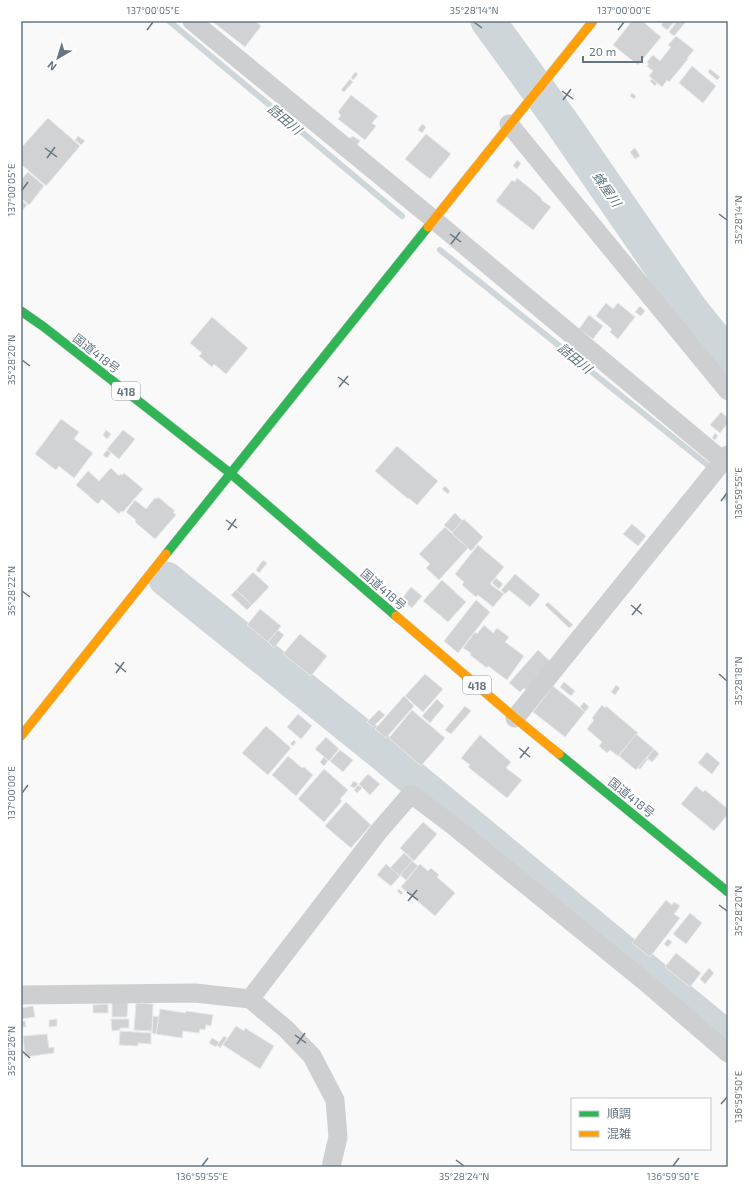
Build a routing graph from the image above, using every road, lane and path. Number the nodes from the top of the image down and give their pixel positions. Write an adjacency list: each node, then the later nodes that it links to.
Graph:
1 (192, 21): 4 (street)
2 (593, 21): 3 (main road)
3 (513, 119): 4 (main road); 6 (street)
4 (434, 219): 7 (street); 8 (main road)
5 (21, 311): 8 (main road, 国道418号 / 418)
6 (728, 391)
7 (726, 458): 9 (street)
8 (230, 472): 9 (main road, 国道418号 / 418); 10 (main road)
9 (515, 718): 11 (main road, 国道418号 / 418)
10 (21, 736)
11 (728, 892)
12 (21, 995): 13 (street)
13 (250, 999): 14 (street); 15 (street)
14 (728, 1053)
15 (331, 1167)

